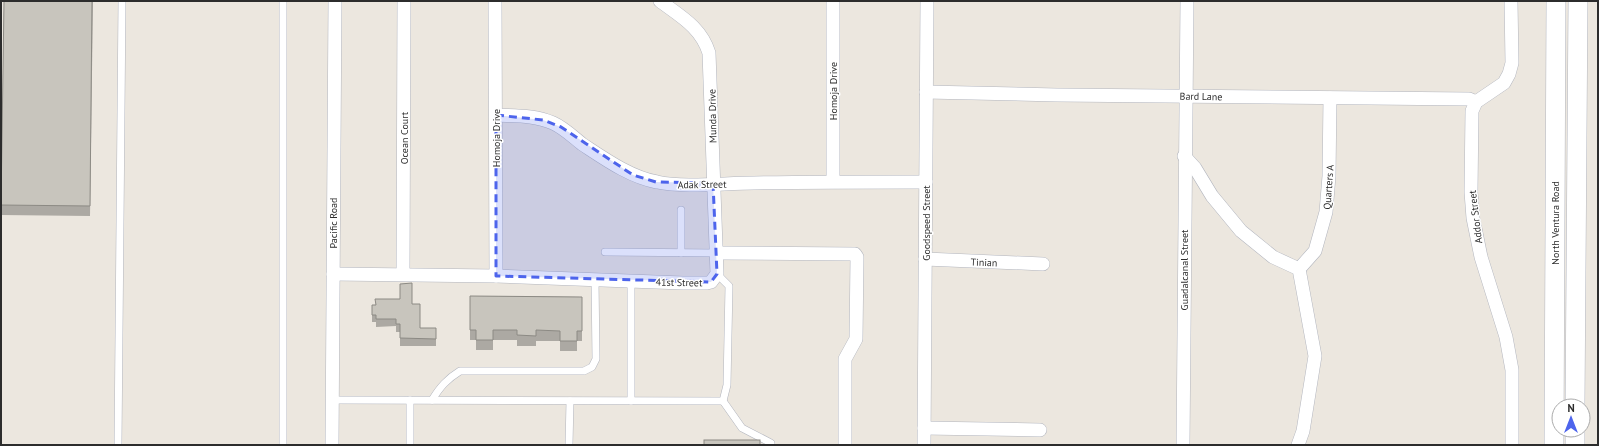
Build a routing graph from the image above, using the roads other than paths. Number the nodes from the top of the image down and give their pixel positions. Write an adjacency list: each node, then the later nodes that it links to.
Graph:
1 (122, 1): 44 (lane)
2 (283, 1): 45 (lane)
3 (335, 1): 29 (street, Pacific Road)
4 (404, 1): 30 (street, Ocean Court)
5 (495, 1): 17 (street, Homoja Drive)
6 (660, 1): 21 (street, Munda Drive)
7 (833, 1): 19 (street, Homoja Drive)
8 (927, 1): 13 (street, Goodspeed Street)
9 (1187, 1): 14 (street, Guadalcanal Street)
10 (1511, 1): 16 (street)
11 (1556, 1): 55 (main road, North Ventura Road)
12 (1578, 1): 35 (main road)
13 (926, 92): 14 (street, Bard Lane); 20 (street, Goodspeed Street)
14 (1186, 96): 15 (street, Bard Lane); 18 (street, Guadalcanal Street)
15 (1330, 98): 16 (street, Bard Lane); 28 (street, Quarters A)
16 (1476, 102): 54 (street, Addor Street)
17 (496, 115): 21 (street, Adak Street); 32 (street, Homoja Drive)
18 (1184, 156): 28 (street); 52 (street, Guadalcanal Street)
19 (834, 181): 20 (street, Adak Street); 21 (street, Adak Street)
20 (926, 182): 26 (street, Goodspeed Street)
21 (713, 183): 25 (street, Munda Drive)
22 (681, 210): 24 (lane)
23 (605, 252): 24 (lane)
24 (681, 253): 25 (lane)
25 (717, 253): 31 (street, 41st Street); 50 (street)
26 (926, 259): 27 (street, Tinian); 42 (street, Goodspeed Street)
27 (1043, 264)
28 (1299, 269): 53 (street)
29 (333, 274): 30 (street, 41st Street); 36 (street, Pacific Road)
30 (403, 274): 32 (street, 41st Street)
31 (717, 274): 34 (street, 41st Street); 41 (lane)
32 (496, 276): 33 (street, 41st Street)
33 (595, 279): 34 (street, 41st Street); 38 (lane)
34 (631, 281): 40 (lane)
35 (1575, 398)
36 (332, 400): 37 (lane); 46 (street, Pacific Road)
37 (410, 400): 38 (lane); 47 (lane)
38 (432, 400): 39 (lane)
39 (570, 401): 40 (lane); 48 (lane)
40 (631, 401): 41 (lane)
41 (723, 401): 49 (lane)
42 (924, 428): 43 (street); 51 (street, Goodspeed Street)
43 (1040, 430)
44 (118, 445)
45 (283, 445)
46 (332, 445)
47 (410, 445)
48 (570, 445)
49 (771, 445)
50 (845, 445)
51 (924, 445)
52 (1183, 445)
53 (1298, 445)
54 (1512, 445)
55 (1554, 445)

